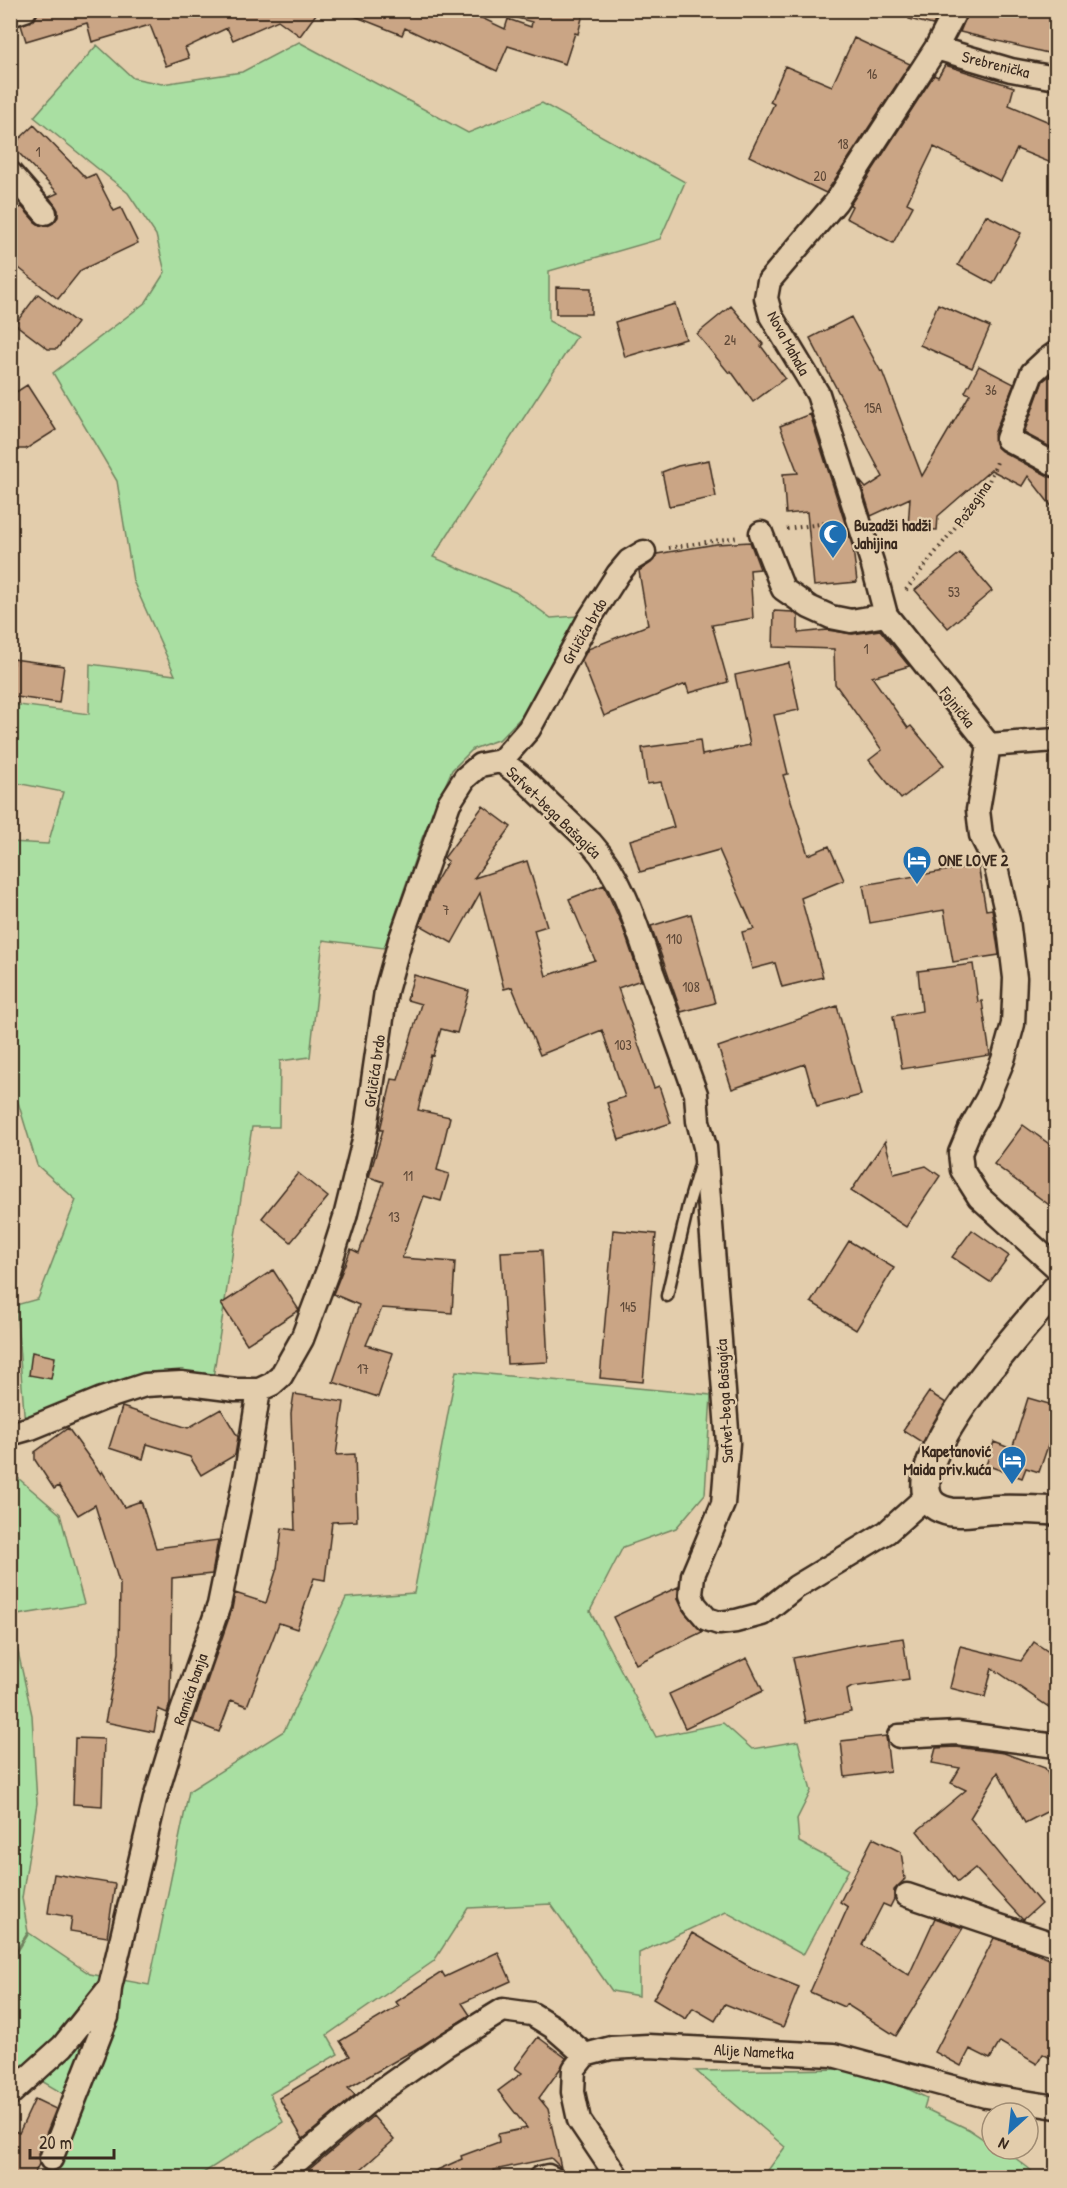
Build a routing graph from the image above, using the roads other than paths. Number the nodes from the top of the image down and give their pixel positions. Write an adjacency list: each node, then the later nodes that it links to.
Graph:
1 (25, 10): 3 (street)
2 (956, 10): 4 (street, Nova Mahala)
3 (10, 15)
4 (936, 48): 5 (street, Srebrenička); 12 (street, Nova Mahala)
5 (1056, 78)
6 (10, 173): 7 (street)
7 (45, 213)
8 (1056, 353): 9 (street)
9 (1056, 465)
10 (761, 533): 12 (street)
11 (644, 552): 15 (street, Grličića brdo)
12 (886, 615): 14 (street, Fojnička)
13 (1056, 740): 14 (street)
14 (989, 745): 17 (street)
15 (501, 761): 16 (street, Safvet-bega Bašagića); 20 (street, Grličića brdo)
16 (705, 1147): 19 (lane); 22 (street, Safvet-bega Bašagića)
17 (1056, 1267)
18 (1056, 1289): 22 (street)
19 (667, 1296)
20 (259, 1390): 21 (street); 28 (street, Ramića banja)
21 (10, 1434)
22 (927, 1496): 23 (street)
23 (1056, 1511)
24 (899, 1736): 25 (street)
25 (1056, 1746)
26 (907, 1895): 27 (street)
27 (1056, 1945)
28 (110, 1987): 30 (street, Ramića banja); 32 (street, Ramića banja)
29 (585, 2055): 31 (street, Alije Nametka); 33 (street); 36 (street)
30 (10, 2094)
31 (1056, 2107)
32 (51, 2159)
33 (277, 2178)
34 (540, 2178): 35 (street)
35 (552, 2178)
36 (618, 2178)

